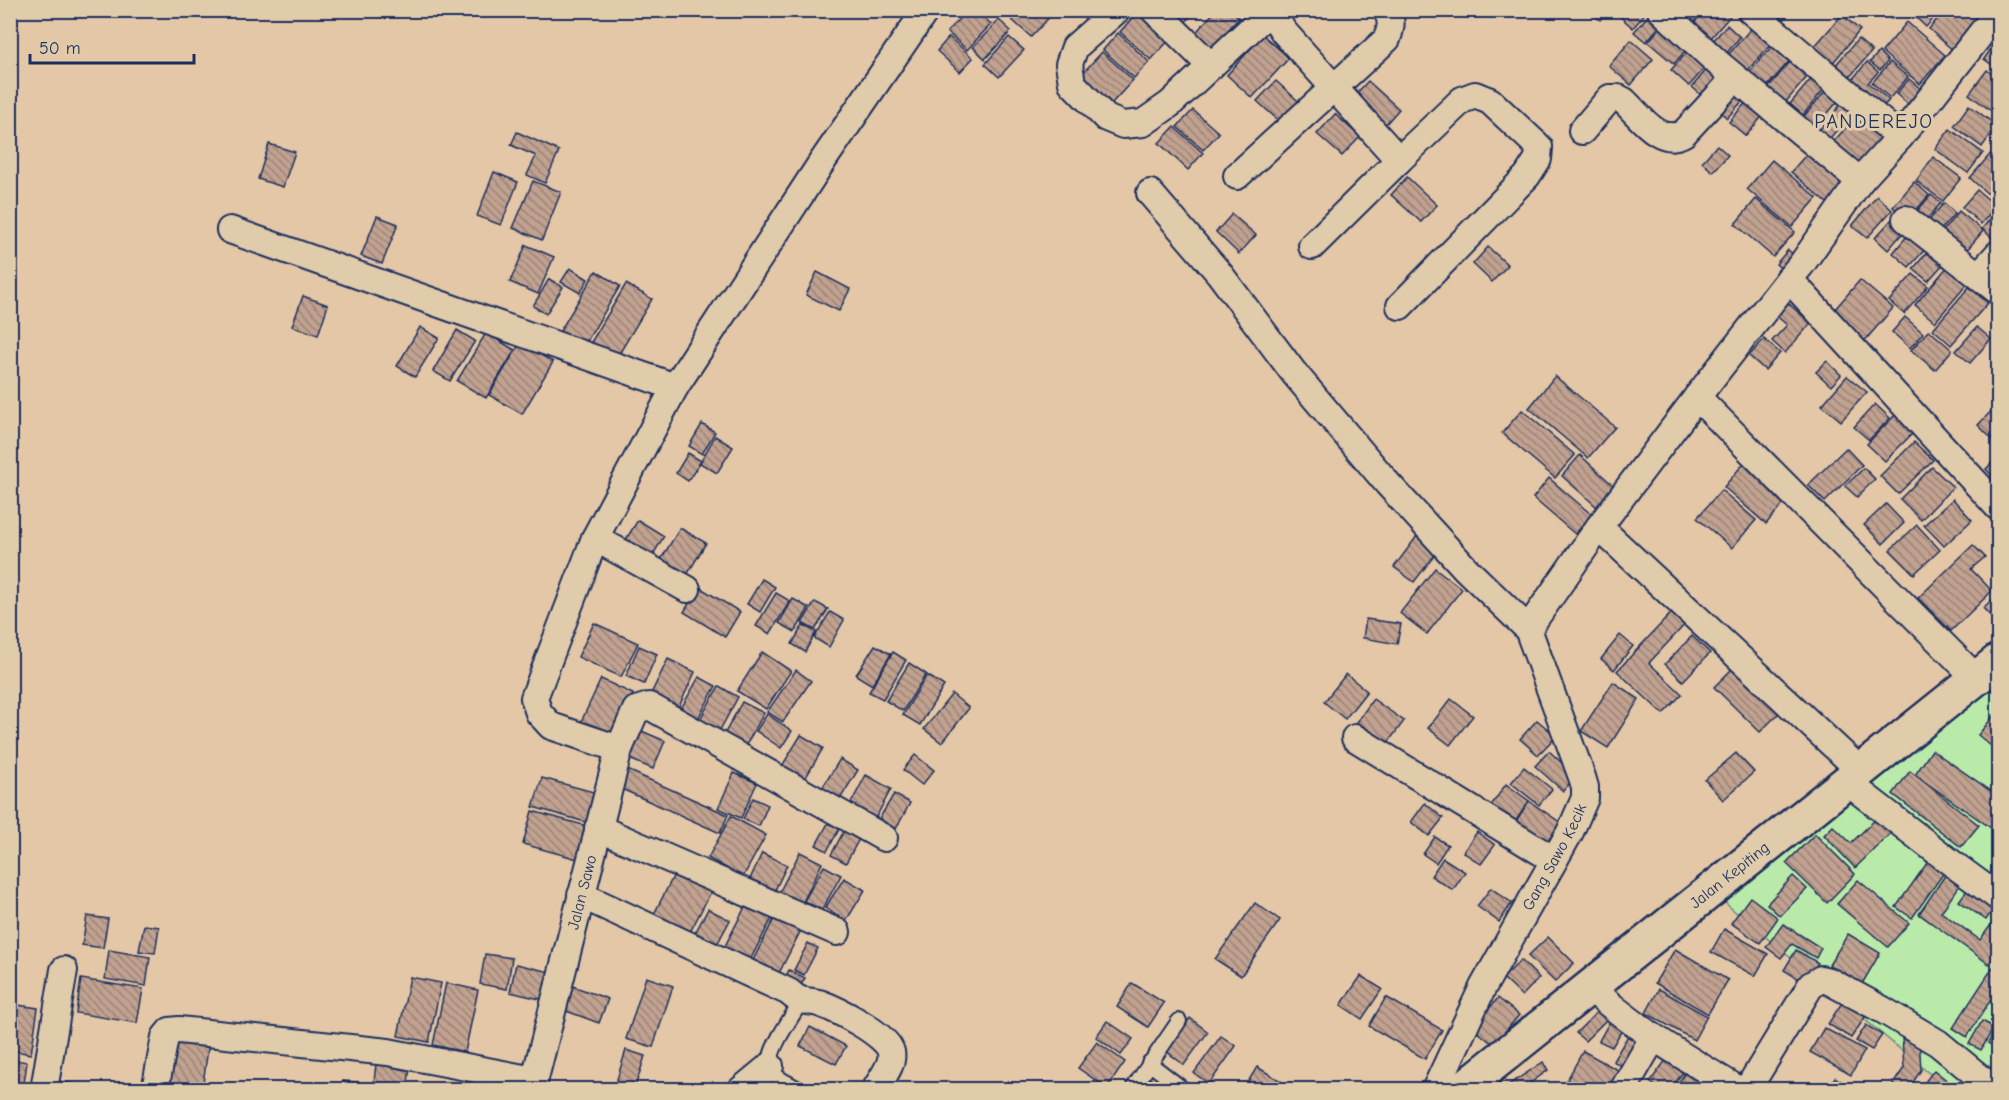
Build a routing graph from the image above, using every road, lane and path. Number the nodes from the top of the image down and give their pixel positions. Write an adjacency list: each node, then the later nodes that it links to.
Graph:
1 (926, 10): 25 (street)
2 (1117, 10): 9 (street)
3 (1154, 10): 9 (street)
4 (1386, 10): 11 (street)
5 (1661, 10): 10 (street)
6 (1750, 10): 13 (street)
7 (1271, 11): 9 (street); 11 (street)
8 (1998, 12): 13 (street)
9 (1211, 66)
10 (1735, 78): 12 (street); 16 (street)
11 (1333, 89): 14 (street); 15 (street)
12 (1582, 131)
13 (1900, 137): 16 (street)
14 (1399, 160): 20 (street); 24 (street)
15 (1238, 176)
16 (1860, 181): 22 (street)
17 (1150, 192): 31 (street)
18 (1906, 219): 23 (street)
19 (230, 230): 25 (street)
20 (1312, 246)
21 (1998, 254): 23 (street)
22 (1789, 279): 26 (street); 27 (street)
23 (1989, 283)
24 (1400, 306)
25 (675, 387): 29 (street)
26 (1697, 397): 28 (street); 32 (street)
27 (1998, 507)
28 (1599, 527): 31 (street); 35 (street)
29 (595, 538): 30 (street); 34 (street)
30 (687, 589)
31 (1528, 630): 38 (street, Gang Sawo Kecik)
32 (1988, 670): 35 (main road, Jalan Kepiting)
33 (1355, 738): 38 (street)
34 (619, 749): 36 (street, Jalan Sawo); 37 (street, Jalan Sawo)
35 (1854, 776): 40 (street); 43 (main road, Jalan Kepiting)
36 (598, 828): 39 (street, Jalan Sawo); 41 (street)
37 (884, 838)
38 (1554, 860): 57 (street, Gang Sawo Kecik)
39 (581, 895): 44 (street); 49 (street, Jalan Sawo)
40 (1998, 897)
41 (837, 932)
42 (64, 970): 50 (street)
43 (1590, 987): 46 (street); 58 (main road, Jalan Kepiting)
44 (796, 999): 48 (lane); 54 (street)
45 (1179, 1021): 47 (lane)
46 (1653, 1038): 59 (street); 60 (street)
47 (1149, 1064): 55 (lane); 56 (lane)
48 (770, 1066): 52 (street); 53 (lane)
49 (533, 1085): 51 (street)
50 (44, 1089)
51 (155, 1089)
52 (741, 1089)
53 (800, 1089)
54 (875, 1089)
55 (1132, 1089)
56 (1184, 1089)
57 (1435, 1089)
58 (1461, 1089)
59 (1623, 1089)
60 (1739, 1089)
61 (1747, 1089): 62 (street)
62 (1995, 1089)

